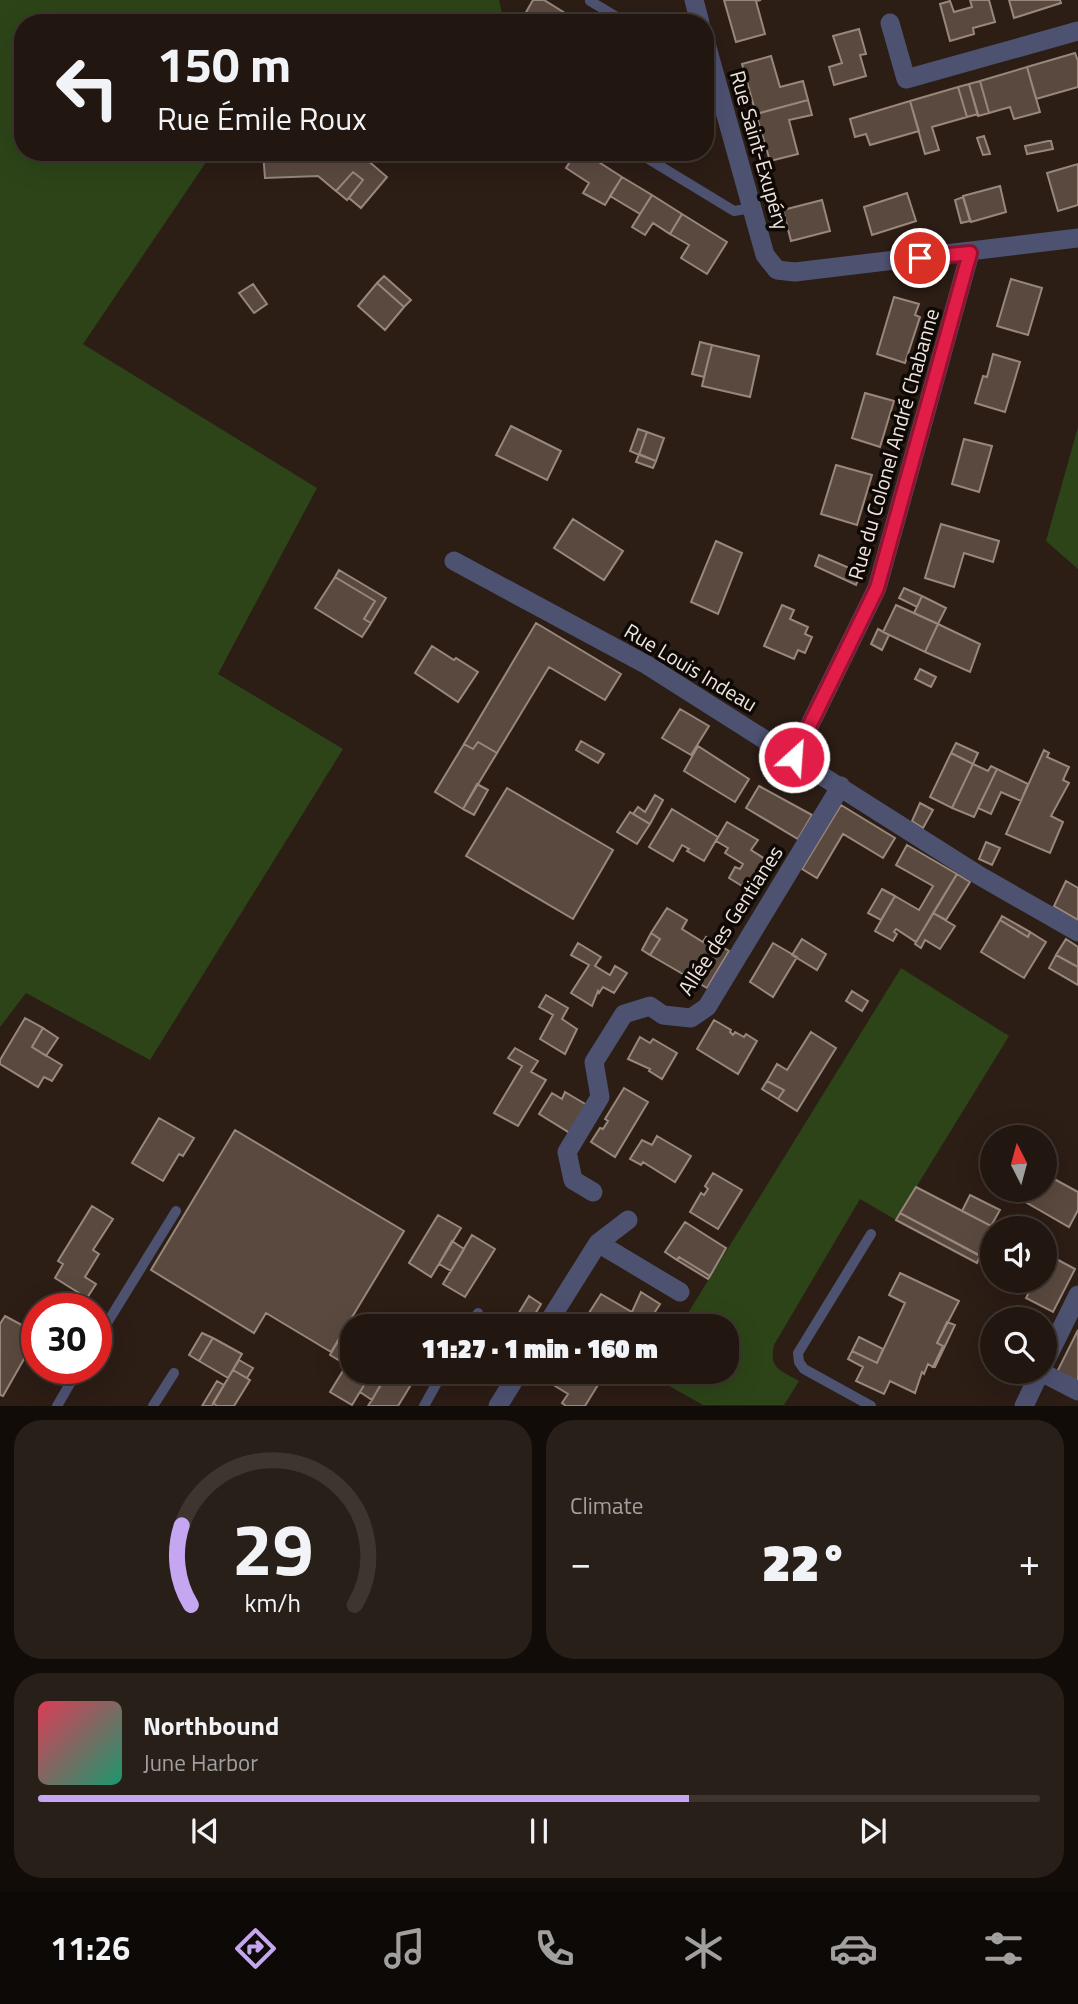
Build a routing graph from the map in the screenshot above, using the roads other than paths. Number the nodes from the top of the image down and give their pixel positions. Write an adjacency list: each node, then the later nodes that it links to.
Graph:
1 (590, 1): 2 (lane)
2 (612, 14)
3 (890, 23): 4 (street)
4 (1078, 30)
5 (714, 75): 7 (street, Rue Saint-Exupéry)
6 (652, 161): 7 (lane)
7 (752, 208): 9 (street, Rue Saint-Exupéry)
8 (1078, 238): 9 (street)
9 (970, 253): 11 (street, Rue du Colonel André Chabanne)
10 (454, 561): 11 (street, Rue Louis Indeau)
11 (794, 757): 12 (street, Rue Louis Indeau)
12 (841, 786): 13 (street, Rue Louis Indeau); 14 (street, Allée des Gentianes)
13 (1078, 932)
14 (593, 1192)
15 (176, 1211): 22 (lane)
16 (628, 1220): 18 (street)
17 (871, 1234): 35 (lane)
18 (598, 1243): 19 (street); 21 (street)
19 (680, 1292)
20 (1078, 1295): 23 (street)
21 (554, 1314)
22 (112, 1315)
23 (1057, 1338)
24 (174, 1373): 32 (lane)
25 (1057, 1380): 30 (street)
26 (69, 1384): 31 (lane)
27 (436, 1384): 33 (lane)
28 (511, 1384): 34 (street)
29 (1034, 1384): 36 (street)
30 (1078, 1391)
31 (57, 1405)
32 (153, 1405)
33 (424, 1405)
34 (498, 1405)
35 (871, 1405)
36 (1024, 1405)

